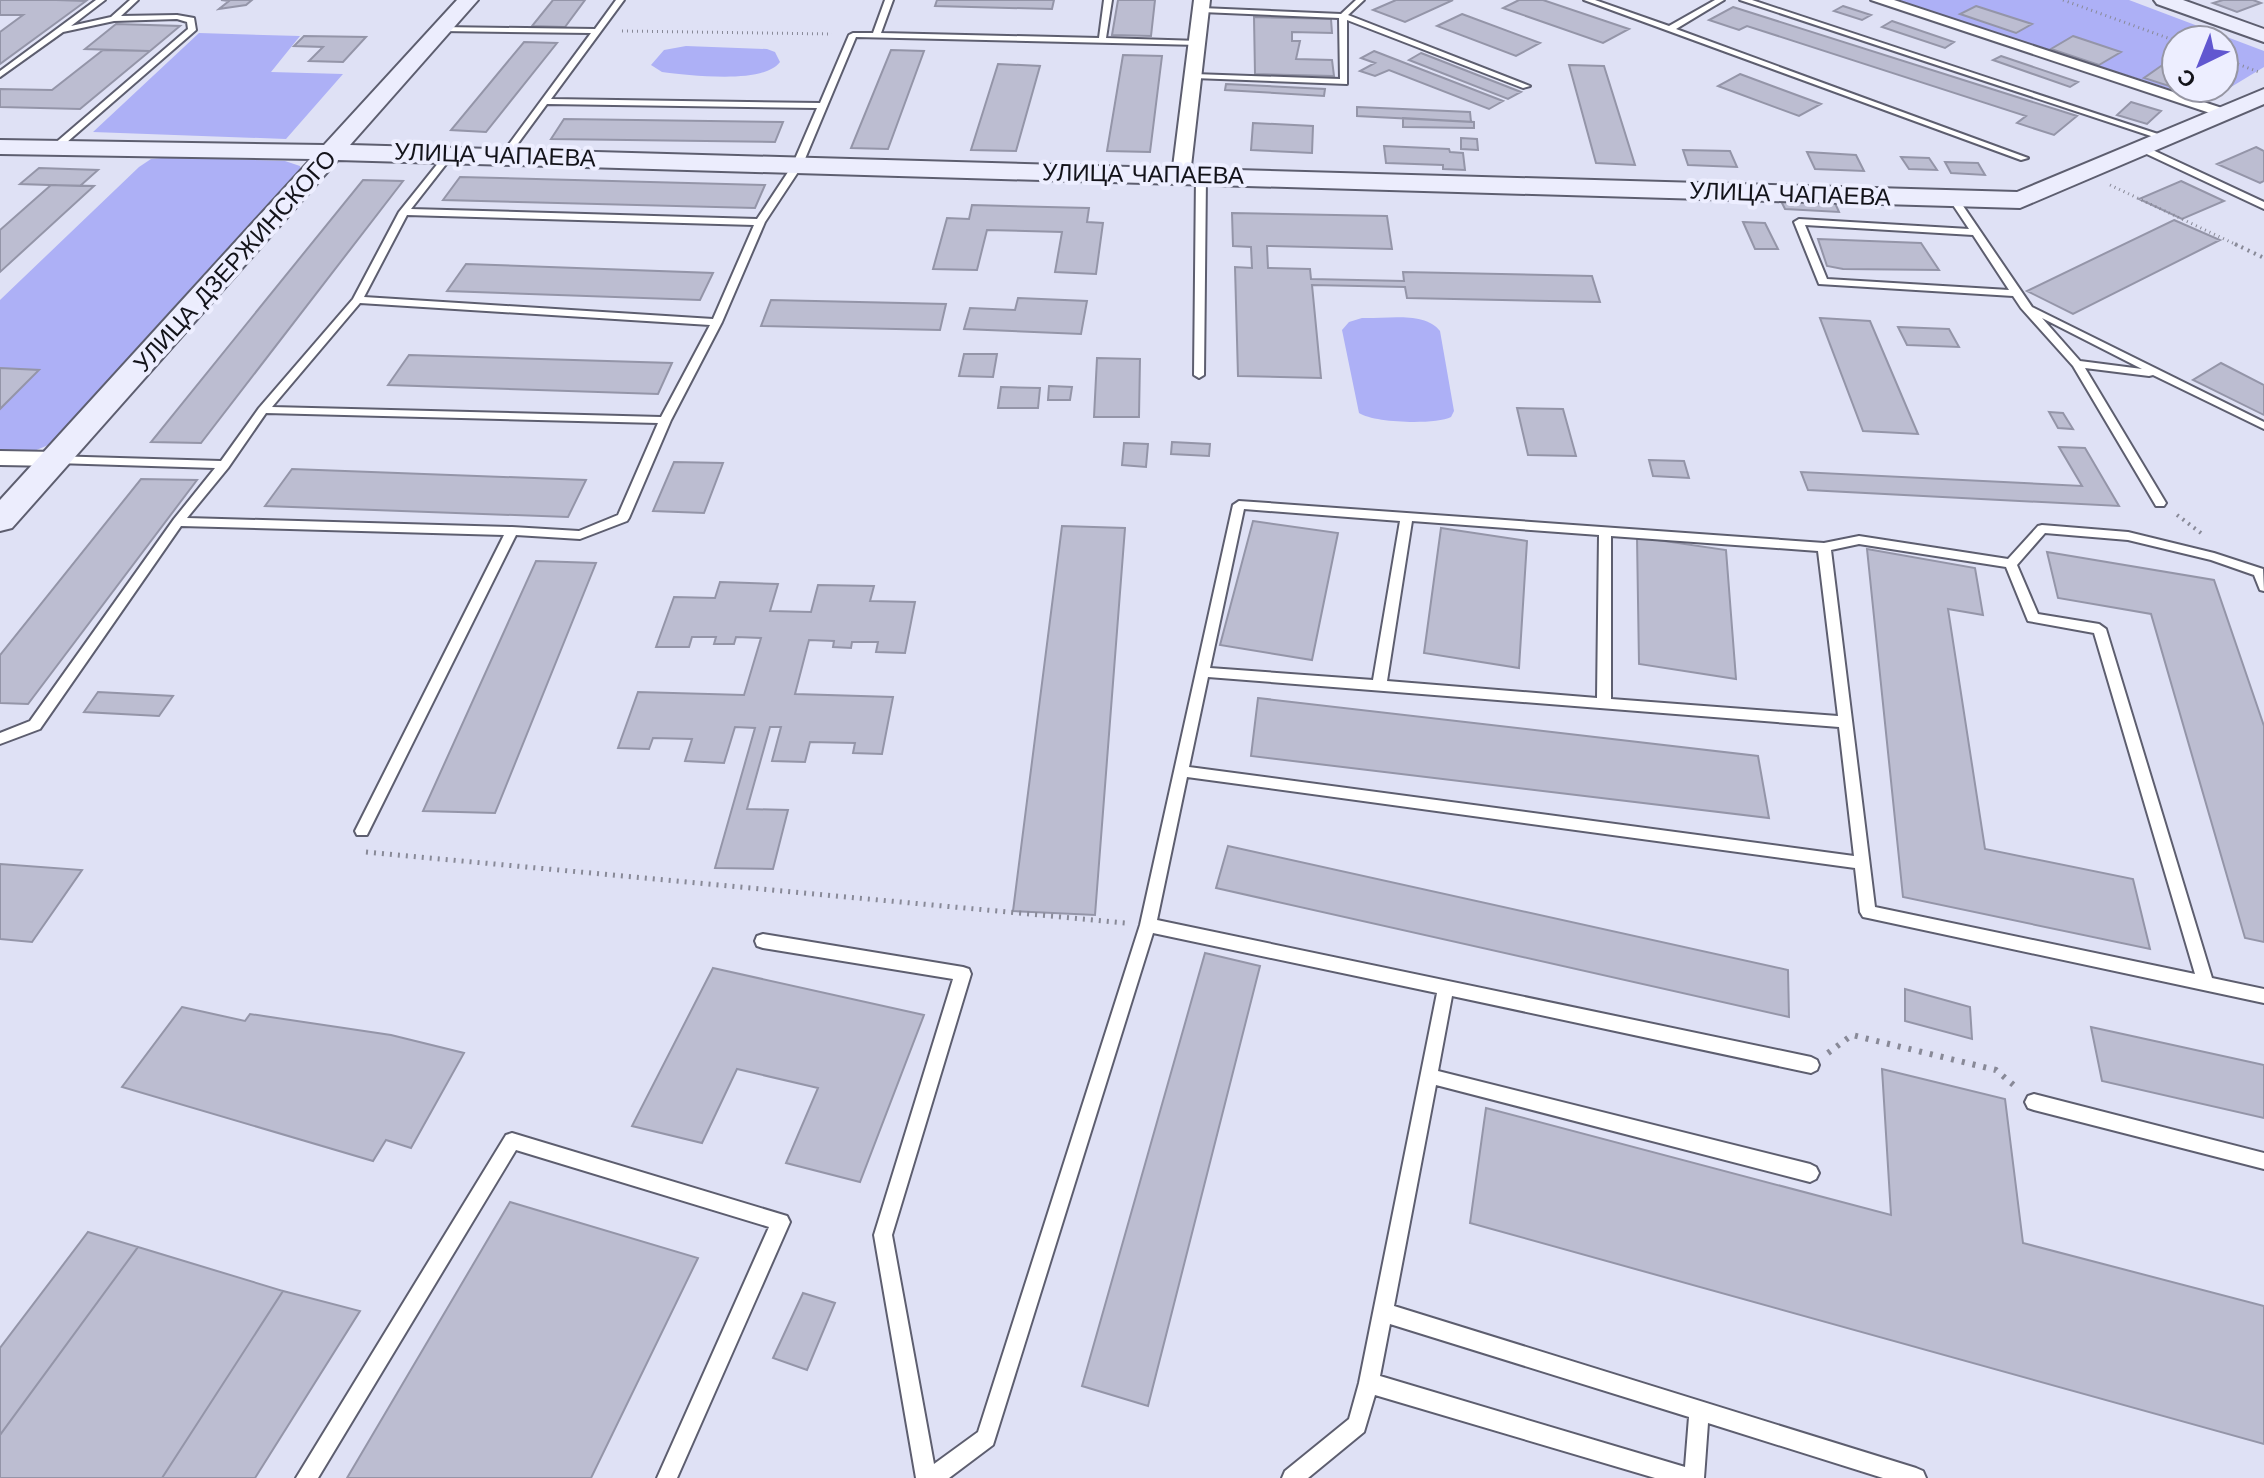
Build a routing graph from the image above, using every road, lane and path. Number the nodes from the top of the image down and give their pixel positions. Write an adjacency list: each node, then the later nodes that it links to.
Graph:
1 (101, 0): 19 (lane)
2 (134, 0): 16 (lane)
3 (468, 0): 17 (street, УЛИЦА ДЗЕРЖИНСКОГО)
4 (620, 0): 20 (lane)
5 (889, 0): 21 (lane)
6 (1108, 0): 25 (lane)
7 (1360, 0): 15 (lane)
8 (1588, 0): 18 (lane)
9 (1720, 0): 18 (lane)
10 (1744, 0): 36 (lane)
11 (1879, 0): 35 (street)
12 (2063, 0): 23 (path)
13 (2164, 0): 24 (street)
14 (1202, 5): 15 (lane); 26 (street)
15 (1343, 16): 30 (lane); 31 (lane)
16 (114, 19): 19 (lane); 38 (lane)
17 (441, 29): 20 (lane); 40 (street, УЛИЦА ДЗЕРЖИНСКОГО)
18 (1670, 29): 43 (lane)
19 (58, 31): 29 (lane)
20 (597, 31): 22 (path); 33 (lane)
21 (877, 34): 22 (lane); 25 (lane)
22 (853, 35): 34 (lane)
23 (2160, 35)
24 (2264, 36)
25 (1102, 42): 26 (lane)
26 (1199, 43): 30 (street)
27 (2240, 65): 28 (path)
28 (2264, 74)
29 (0, 75)
30 (1194, 76): 46 (street)
31 (1526, 86)
32 (2264, 96): 35 (street, УЛИЦА ЧАПАЕВА)
33 (546, 101): 34 (lane); 42 (lane)
34 (823, 106): 44 (lane)
35 (2225, 112): 36 (street, УЛИЦА ЧАПАЕВА)
36 (2163, 137): 39 (street, УЛИЦА ЧАПАЕВА)
37 (0, 147): 38 (street, УЛИЦА ЧАПАЕВА)
38 (56, 147): 40 (street, УЛИЦА ЧАПАЕВА)
39 (2139, 147): 45 (street, УЛИЦА ЧАПАЕВА); 48 (lane)
40 (335, 151): 41 (street, УЛИЦА ЧАПАЕВА); 64 (street, УЛИЦА ДЗЕРЖИНСКОГО)
41 (450, 154): 42 (street, УЛИЦА ЧАПАЕВА); 49 (lane)
42 (505, 155): 44 (street, УЛИЦА ЧАПАЕВА)
43 (2024, 158)
44 (797, 166): 46 (street, УЛИЦА ЧАПАЕВА); 50 (lane)
45 (2086, 169): 47 (street, УЛИЦА ЧАПАЕВА); 52 (path)
46 (1191, 175): 47 (street, УЛИЦА ЧАПАЕВА); 59 (lane)
47 (1954, 199): 51 (lane)
48 (2264, 206)
49 (404, 212): 50 (lane); 54 (lane)
50 (760, 222): 56 (lane)
51 (1976, 232): 53 (lane); 53 (lane)
52 (2264, 258)
53 (2017, 293): 55 (lane)
54 (357, 300): 56 (lane); 60 (lane)
55 (2025, 306): 57 (lane); 58 (lane)
56 (717, 322): 61 (lane)
57 (2077, 364): 58 (lane); 66 (lane)
58 (2161, 374): 62 (lane)
59 (1199, 375)
60 (263, 410): 61 (lane); 65 (lane)
61 (665, 420): 70 (lane)
62 (2264, 426)
63 (0, 458): 64 (street)
64 (56, 459): 65 (lane); 68 (street, УЛИЦА ДЗЕРЖИНСКОГО)
65 (224, 465): 69 (lane)
66 (2160, 503): 73 (path)
67 (1407, 517): 71 (lane); 77 (lane); 78 (lane)
68 (0, 520)
69 (178, 522): 70 (lane); 81 (lane)
70 (512, 531): 83 (lane)
71 (1605, 532): 72 (lane); 79 (lane)
72 (1824, 547): 74 (lane); 80 (lane)
73 (2214, 557): 74 (lane); 75 (lane)
74 (2011, 564): 88 (lane)
75 (2261, 572): 76 (lane)
76 (2264, 587)
77 (1202, 672): 78 (lane); 82 (lane)
78 (1379, 686): 79 (lane)
79 (1604, 704): 80 (lane)
80 (1845, 722): 85 (lane)
81 (0, 739)
82 (1180, 771): 85 (lane); 86 (lane)
83 (362, 831)
84 (361, 851): 86 (path)
85 (1862, 863): 88 (lane)
86 (1148, 925): 89 (lane); 101 (lane)
87 (763, 941): 101 (lane)
88 (2206, 984): 90 (lane)
89 (1446, 988): 91 (lane); 92 (lane)
90 (2264, 996)
91 (1811, 1065): 93 (path)
92 (1429, 1076): 95 (lane); 96 (lane)
93 (2034, 1102): 94 (lane)
94 (2264, 1161)
95 (1810, 1173)
96 (1383, 1312): 97 (lane); 98 (lane)
97 (1369, 1383): 102 (lane); 103 (lane)
98 (1699, 1410): 103 (lane); 104 (lane)
99 (306, 1478): 100 (lane)
100 (667, 1478)
101 (929, 1478)
102 (1293, 1478)
103 (1691, 1478)
104 (1913, 1478)

